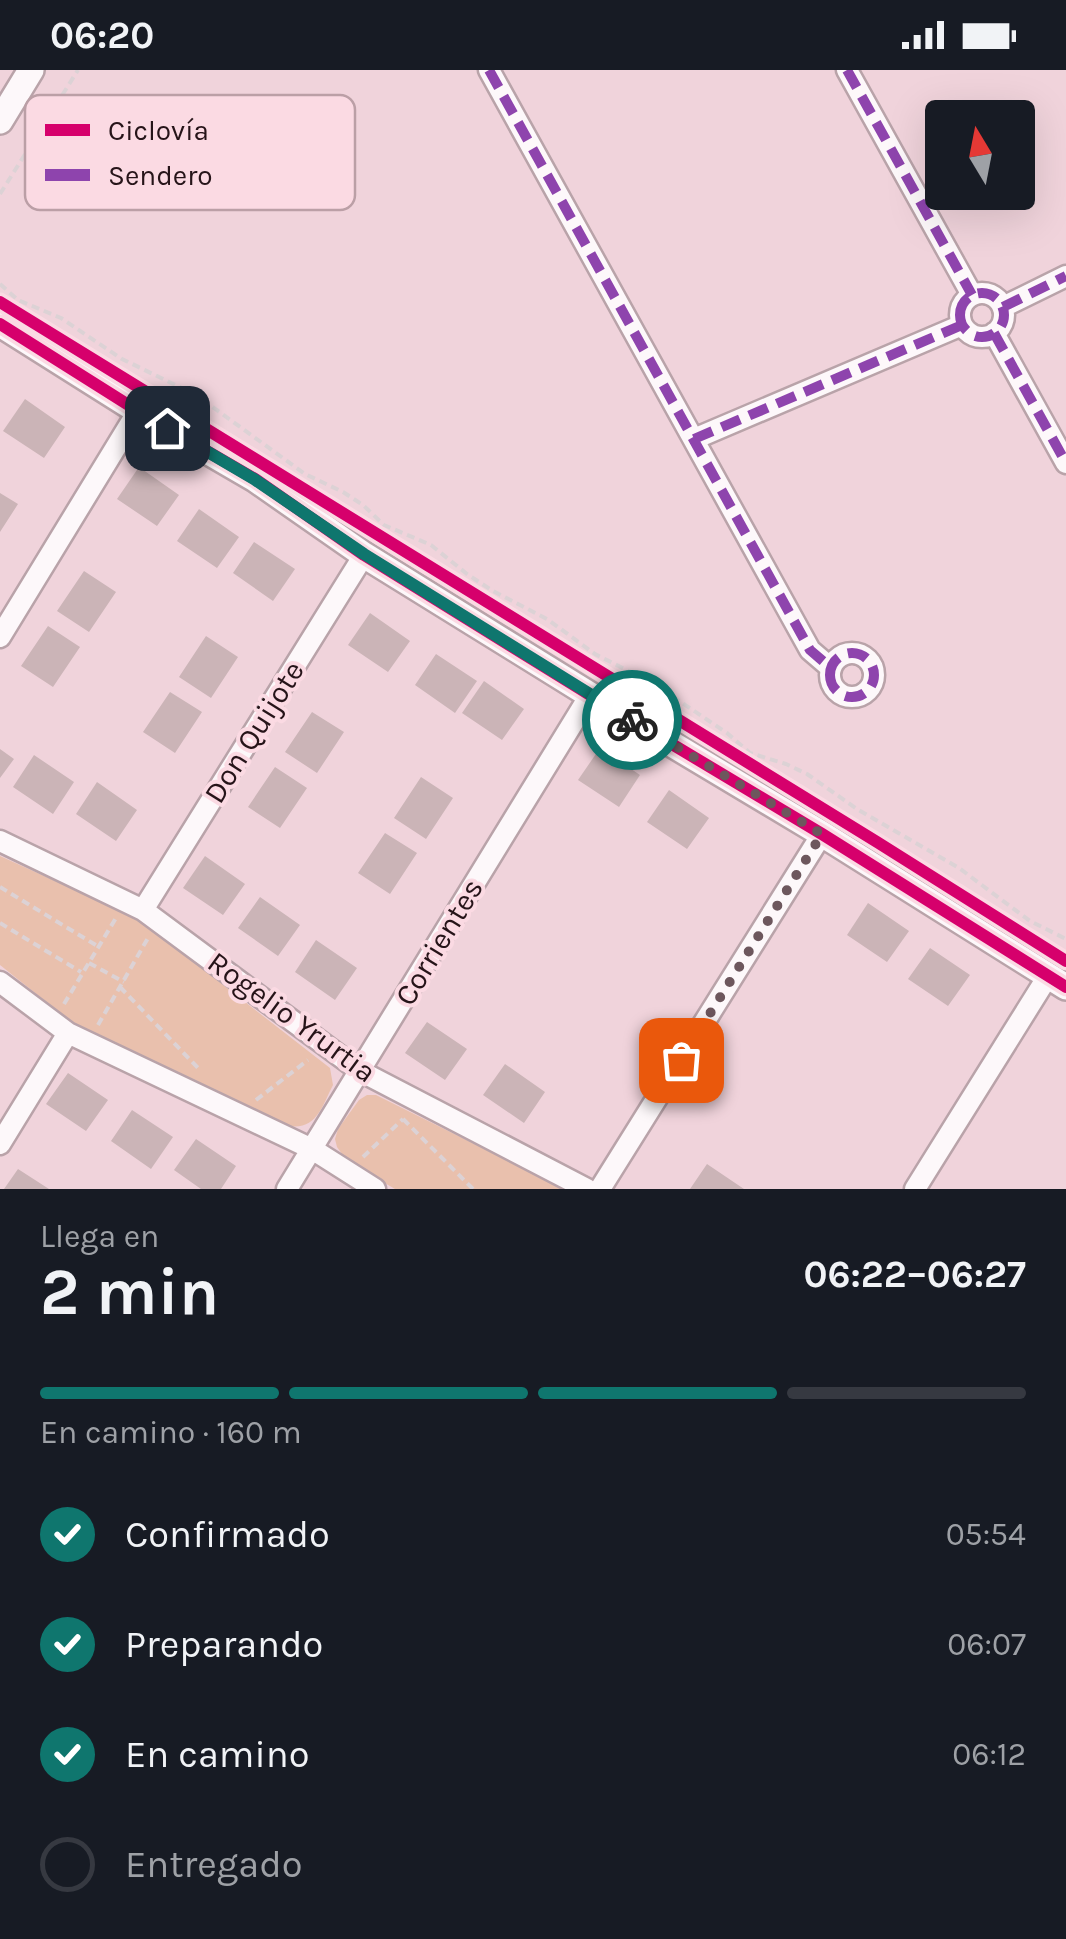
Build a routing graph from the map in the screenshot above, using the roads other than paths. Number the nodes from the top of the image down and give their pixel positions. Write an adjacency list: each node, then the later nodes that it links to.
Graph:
1 (31, 70): 4 (street)
2 (489, 70): 12 (street)
3 (847, 70): 6 (street)
4 (0, 121)
5 (1066, 276): 7 (street)
6 (972, 295): 7 (street); 9 (street)
7 (1002, 307): 10 (street)
8 (0, 324): 11 (street)
9 (962, 324): 10 (street); 12 (street)
10 (994, 333): 13 (street)
11 (138, 411): 14 (street); 15 (street)
12 (694, 439): 16 (street)
13 (1066, 464)
14 (364, 554): 17 (street); 20 (street, Don Quijote)
15 (0, 637)
16 (831, 668)
17 (590, 695): 18 (street); 24 (street, Corrientes)
18 (822, 834): 22 (street); 30 (street)
19 (0, 841): 20 (street, Rogelio Yrurtia)
20 (135, 915): 24 (street, Rogelio Yrurtia)
21 (0, 982): 23 (street)
22 (1057, 982): 31 (street)
23 (77, 1029): 25 (street); 26 (street)
24 (360, 1071): 26 (street, Corrientes); 29 (street, Rogelio Yrurtia)
25 (0, 1144)
26 (312, 1149): 27 (street, Corrientes); 28 (street)
27 (288, 1189)
28 (375, 1189)
29 (587, 1189)
30 (600, 1189)
31 (915, 1189)

